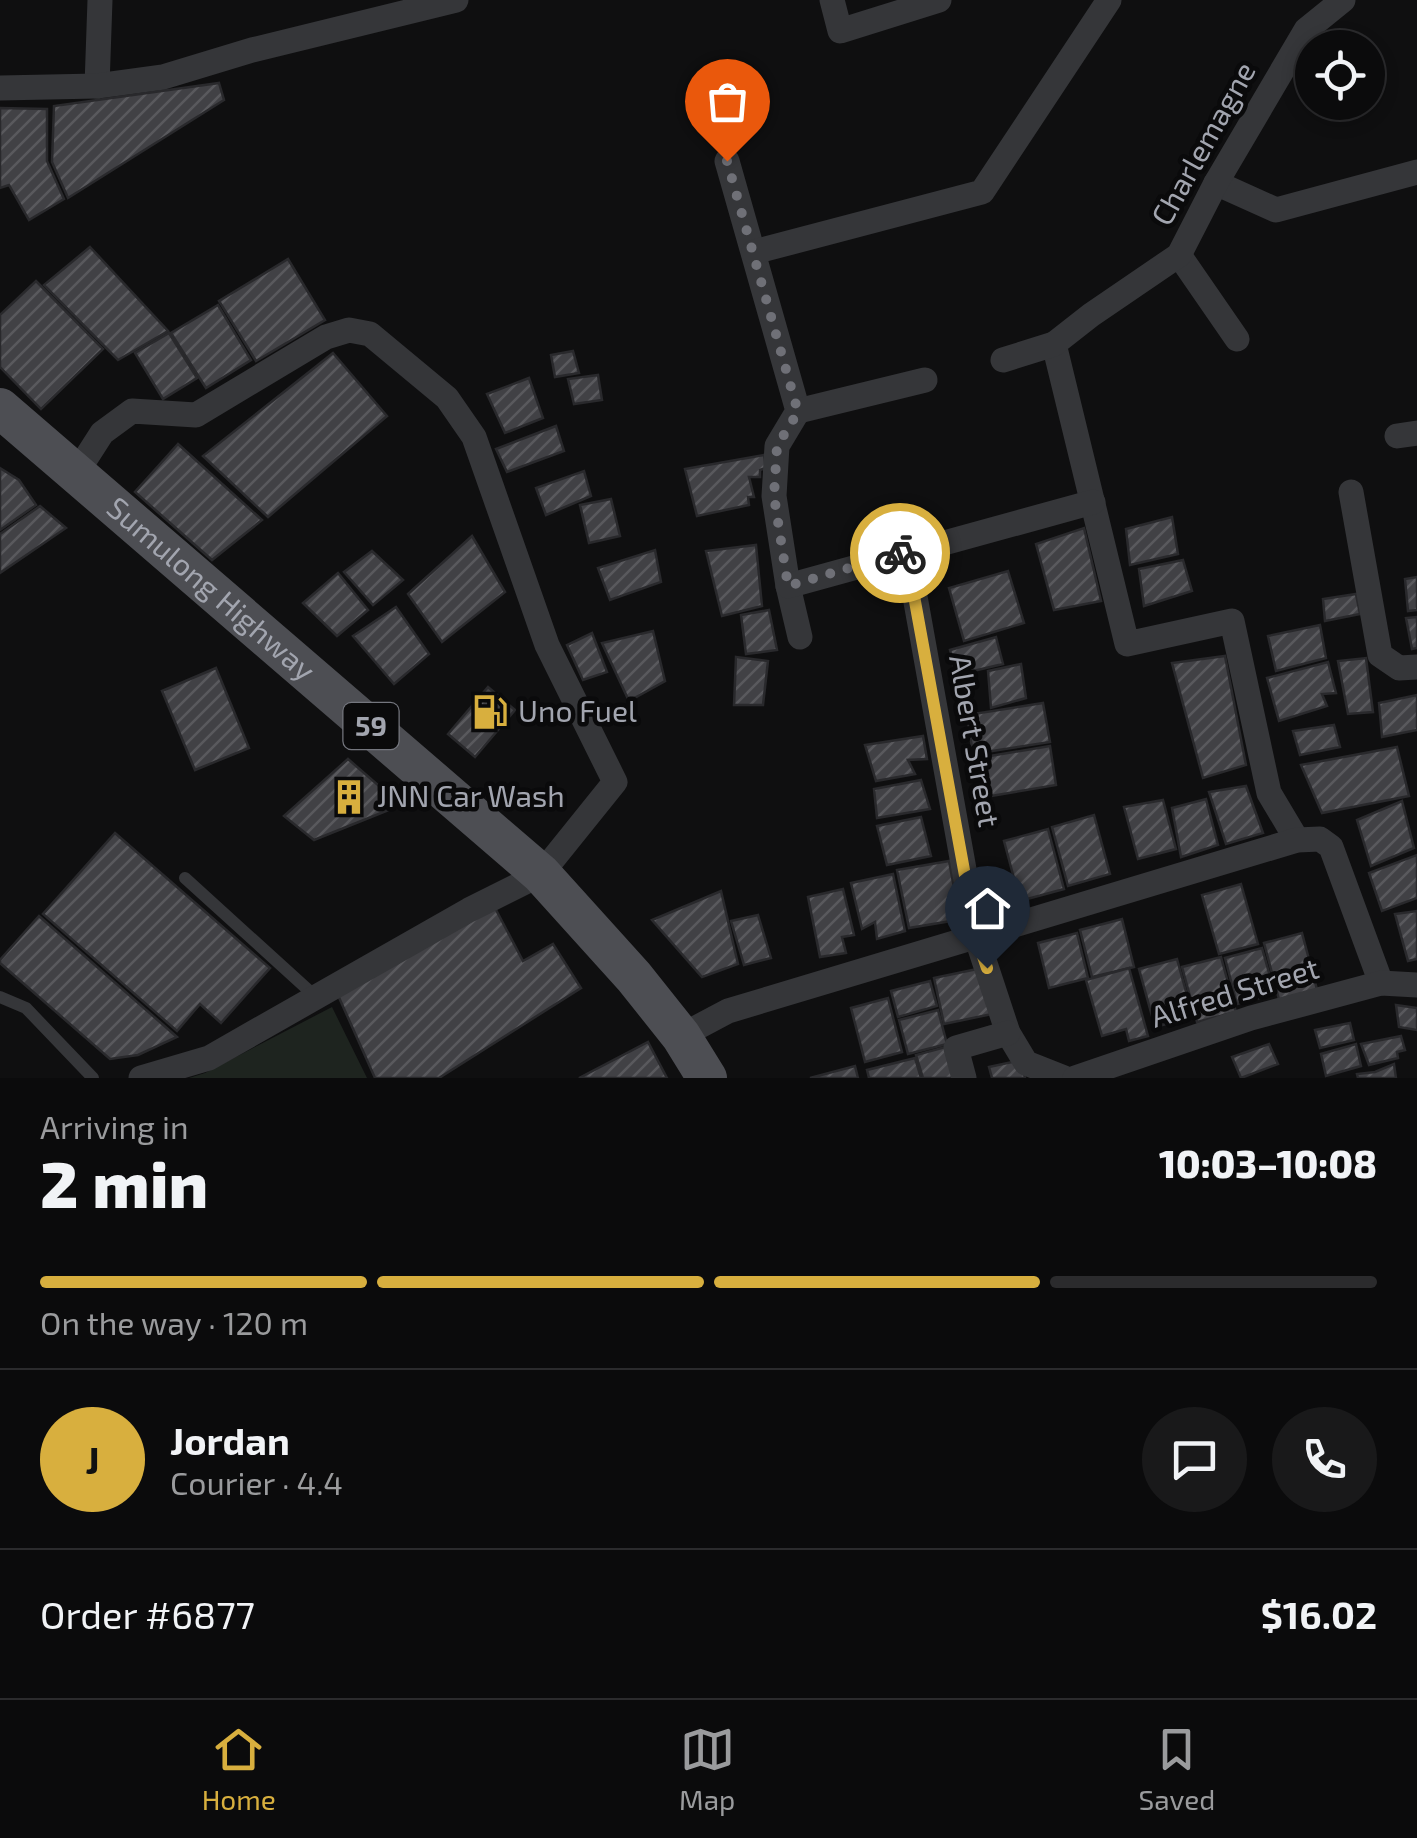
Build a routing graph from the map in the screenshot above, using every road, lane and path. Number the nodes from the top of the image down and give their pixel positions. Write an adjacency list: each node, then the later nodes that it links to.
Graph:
1 (100, 0): 7 (street)
2 (456, 0): 7 (street)
3 (832, 0): 4 (street)
4 (939, 0)
5 (1108, 0): 12 (street)
6 (1343, 0): 11 (street, Charlemagne)
7 (97, 86): 8 (street)
8 (0, 88)
9 (727, 161): 12 (street)
10 (1417, 172): 11 (street)
11 (1216, 183): 13 (street, Charlemagne)
12 (754, 252): 18 (street)
13 (1179, 255): 14 (street); 15 (street, Charlemagne)
14 (1237, 339)
15 (1054, 344): 16 (street, Charlemagne); 22 (street)
16 (1003, 360)
17 (926, 380): 18 (street)
18 (798, 412): 24 (street)
19 (5, 421): 20 (main road, Sumulong Highway / 59)
20 (77, 472): 28 (main road, Sumulong Highway / 59); 28 (street)
21 (1350, 492): 26 (street)
22 (1093, 502): 23 (street); 27 (street)
23 (906, 552): 24 (street); 30 (street, Albert Street)
24 (788, 586): 25 (street)
25 (800, 637)
26 (1417, 666)
27 (1298, 840): 30 (street); 31 (street)
28 (541, 874): 34 (street); 36 (main road, Sumulong Highway / 59)
29 (185, 878): 34 (lane)
30 (976, 936): 35 (street, Albert Street); 36 (street)
31 (1381, 983): 32 (street, Alfred Street); 42 (street, Alfred Street)
32 (1417, 985)
33 (0, 996): 37 (lane)
34 (316, 996): 38 (street)
35 (1008, 1033): 40 (street); 41 (street)
36 (681, 1036): 39 (main road, Sumulong Highway / 59)
37 (93, 1078)
38 (141, 1078)
39 (707, 1078)
40 (964, 1078)
41 (1064, 1078)
42 (1074, 1078)

